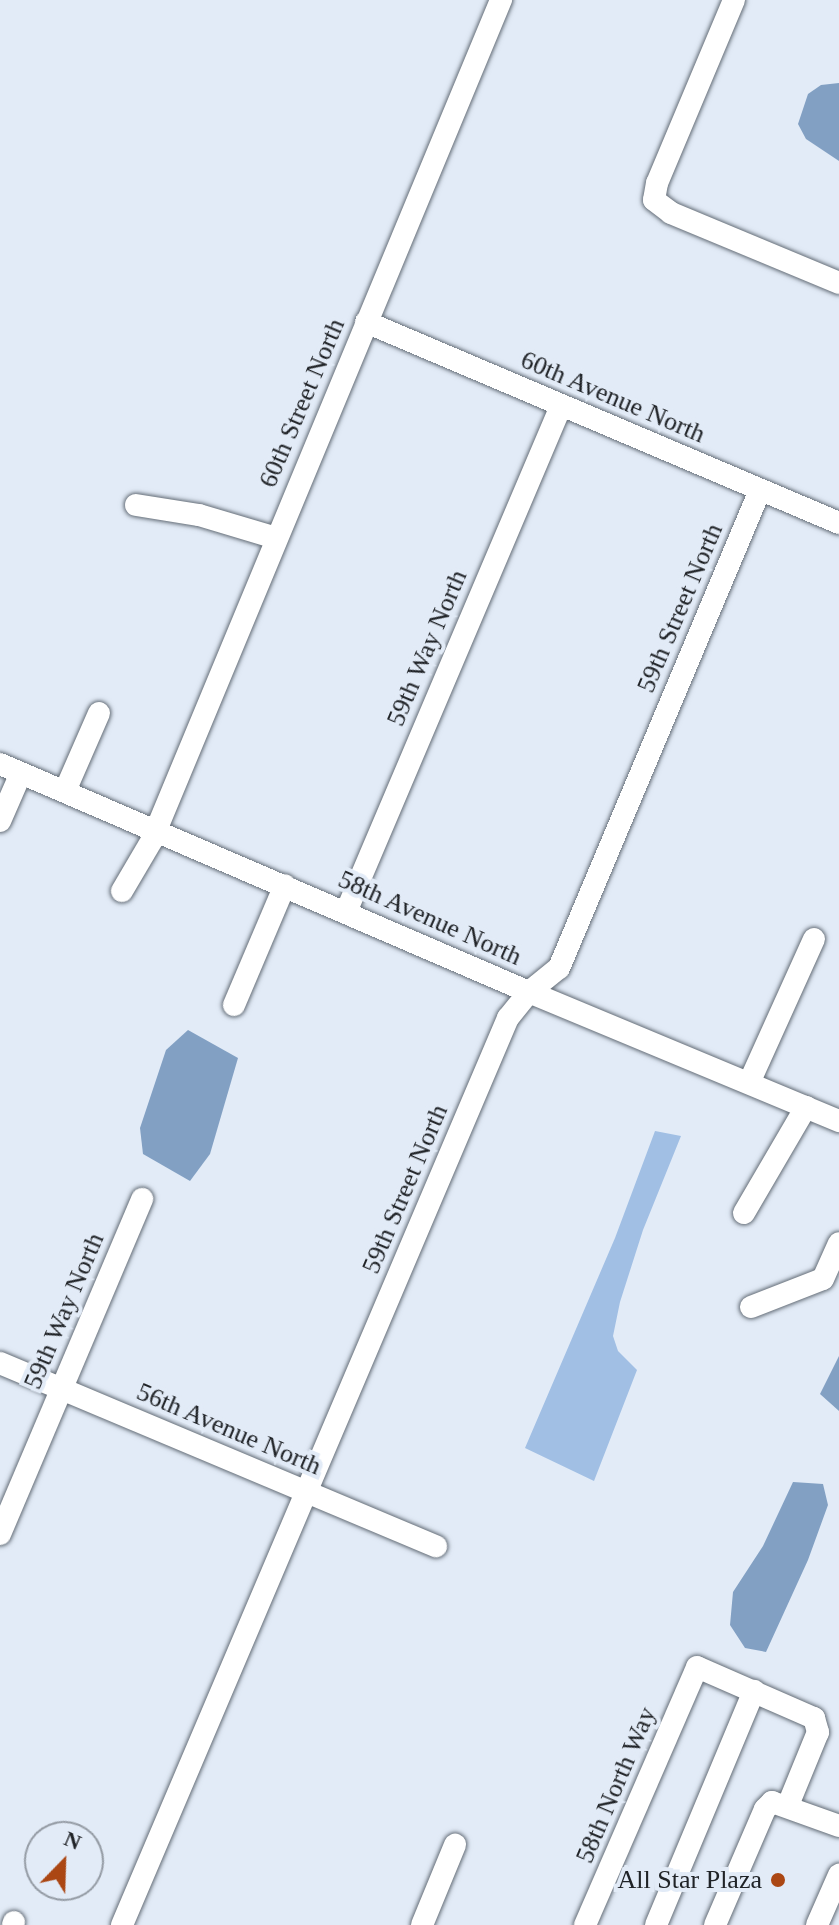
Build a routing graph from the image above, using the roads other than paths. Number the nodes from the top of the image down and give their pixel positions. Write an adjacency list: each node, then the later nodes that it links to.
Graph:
1 (501, 0): 4 (street, 60th Street North)
2 (734, 0): 3 (street)
3 (839, 283)
4 (366, 322): 5 (street, 60th Avenue North); 9 (street, 60th Street North)
5 (561, 406): 6 (street, 60th Avenue North); 18 (street, 59th Way North)
6 (760, 490): 8 (street, 60th Avenue North); 20 (street, 59th Street North)
7 (136, 505): 9 (street)
8 (839, 523)
9 (276, 538): 15 (street, 60th Street North)
10 (99, 713): 13 (street)
11 (0, 764): 12 (street, 58th Avenue North)
12 (21, 773): 13 (street, 58th Avenue North); 14 (street)
13 (65, 791): 15 (street, 58th Avenue North)
14 (0, 821)
15 (154, 828): 16 (street, 58th Avenue North); 17 (street, 60th Street North)
16 (285, 885): 18 (street, 58th Avenue North); 21 (street)
17 (122, 891)
18 (346, 912): 20 (street, 58th Avenue North)
19 (814, 939): 22 (street)
20 (529, 992): 22 (street, 58th Avenue North); 31 (street, 59th Street North)
21 (234, 1005)
22 (749, 1083): 23 (street, 58th Avenue North)
23 (806, 1107): 24 (street, 58th Avenue North); 26 (street)
24 (839, 1121)
25 (142, 1199): 30 (street, 59th Way North)
26 (744, 1213)
27 (839, 1243): 28 (street)
28 (751, 1307)
29 (0, 1363): 30 (street, 56th Avenue North)
30 (61, 1389): 31 (street, 56th Avenue North); 32 (street, 59th Way North)
31 (306, 1492): 33 (street, 56th Avenue North); 39 (street, 59th Street North)
32 (0, 1534)
33 (436, 1546)
34 (754, 1691): 35 (street); 41 (street, 58th North Way); 42 (street)
35 (788, 1805): 36 (street); 43 (street)
36 (839, 1826)
37 (455, 1845): 40 (street)
38 (839, 1875): 44 (street)
39 (122, 1925)
40 (422, 1925)
41 (585, 1925)
42 (656, 1925)
43 (715, 1925)
44 (817, 1925)

